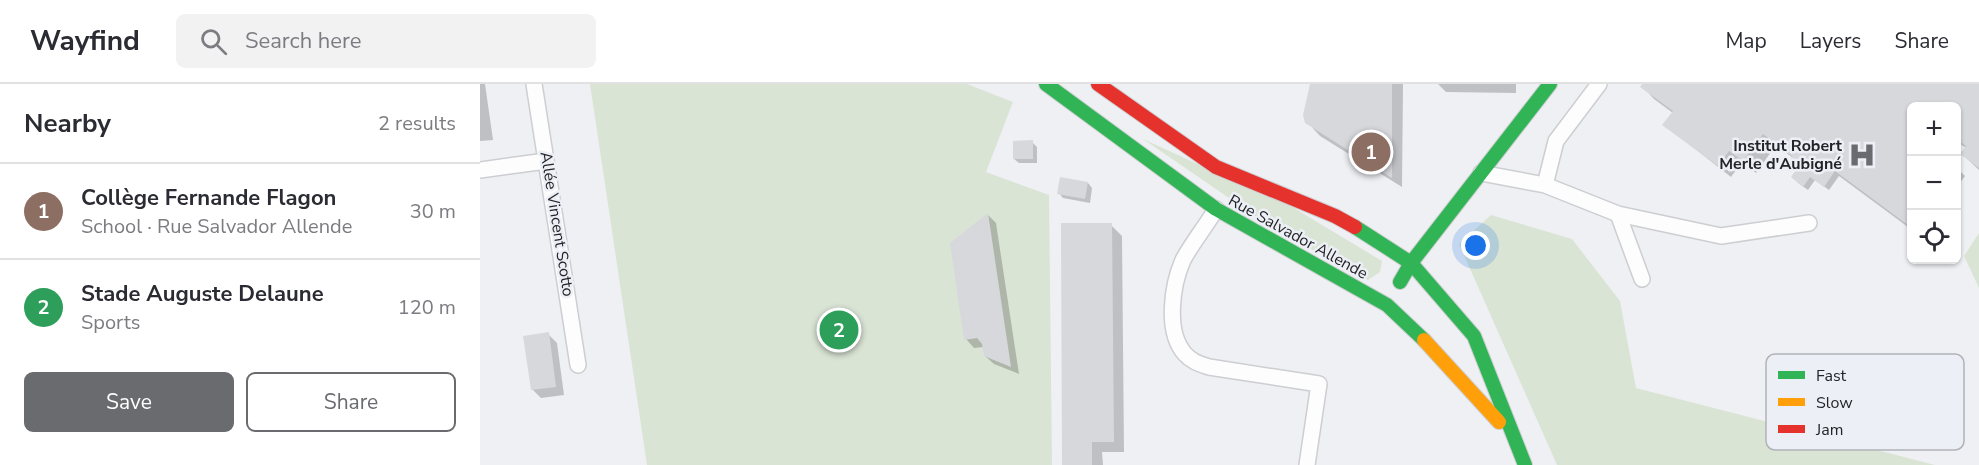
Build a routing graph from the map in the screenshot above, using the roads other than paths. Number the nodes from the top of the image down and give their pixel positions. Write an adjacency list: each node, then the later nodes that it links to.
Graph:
1 (534, 84): 6 (lane, Allée Vincent Scotto)
2 (1046, 84): 10 (street, Rue Salvador Allende)
3 (1098, 84): 13 (street, Rue Salvador Allende)
4 (1550, 84): 8 (street)
5 (1599, 84): 9 (lane)
6 (546, 161): 7 (lane); 16 (lane, Allée Vincent Scotto)
7 (480, 170)
8 (1481, 172): 9 (lane); 13 (street)
9 (1545, 185): 11 (lane)
10 (1216, 209): 15 (street, Rue Salvador Allende); 18 (lane)
11 (1618, 213): 12 (lane); 14 (lane)
12 (1809, 223)
13 (1411, 263): 15 (street); 17 (street, Rue Salvador Allende)
14 (1642, 279)
15 (1387, 305): 17 (street, Rue Salvador Allende)
16 (578, 365)
17 (1514, 439): 19 (street, Rue Salvador Allende)
18 (1307, 465)
19 (1525, 465)

